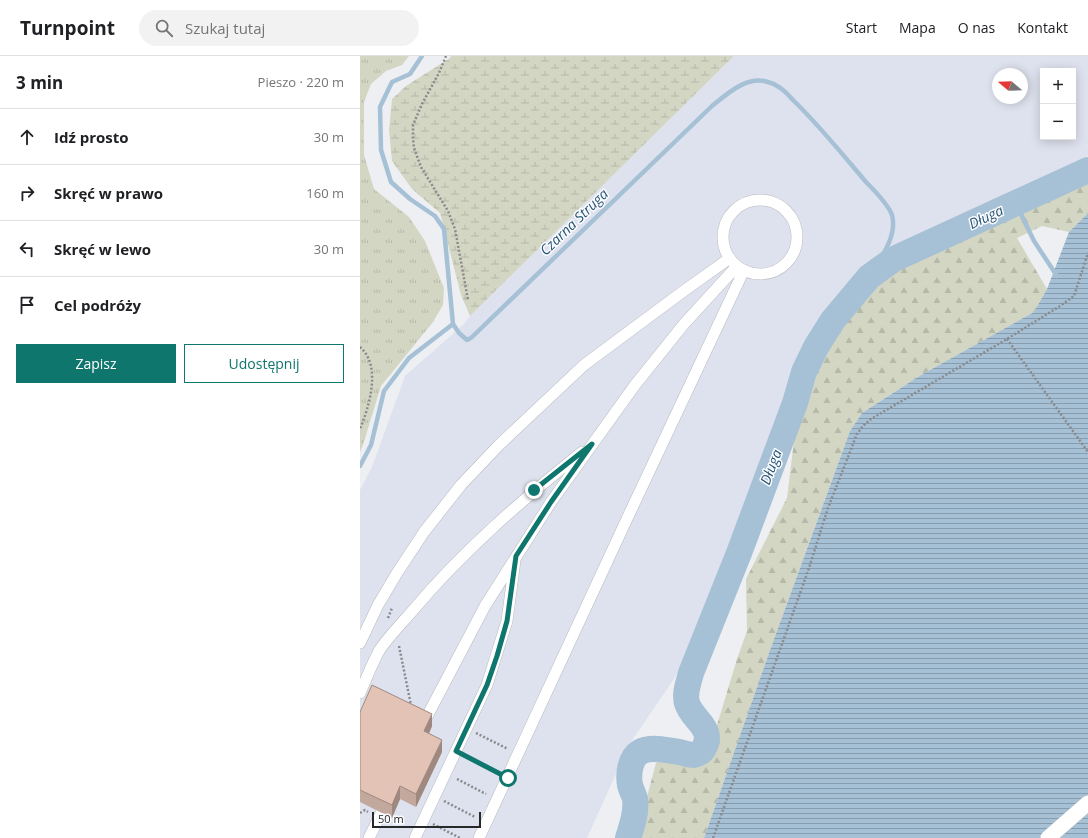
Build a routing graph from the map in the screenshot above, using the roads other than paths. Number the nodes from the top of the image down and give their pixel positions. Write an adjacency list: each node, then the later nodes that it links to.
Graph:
1 (737, 265): 1 (street); 2 (street); 4 (street); 11 (street)
2 (592, 444): 3 (street); 5 (street)
3 (516, 556): 6 (street); 10 (street)
4 (360, 643)
5 (360, 693)
6 (416, 738)
7 (391, 792): 9 (street)
8 (1088, 803): 12 (street)
9 (369, 838)
10 (415, 838)
11 (479, 838)
12 (1048, 838)

